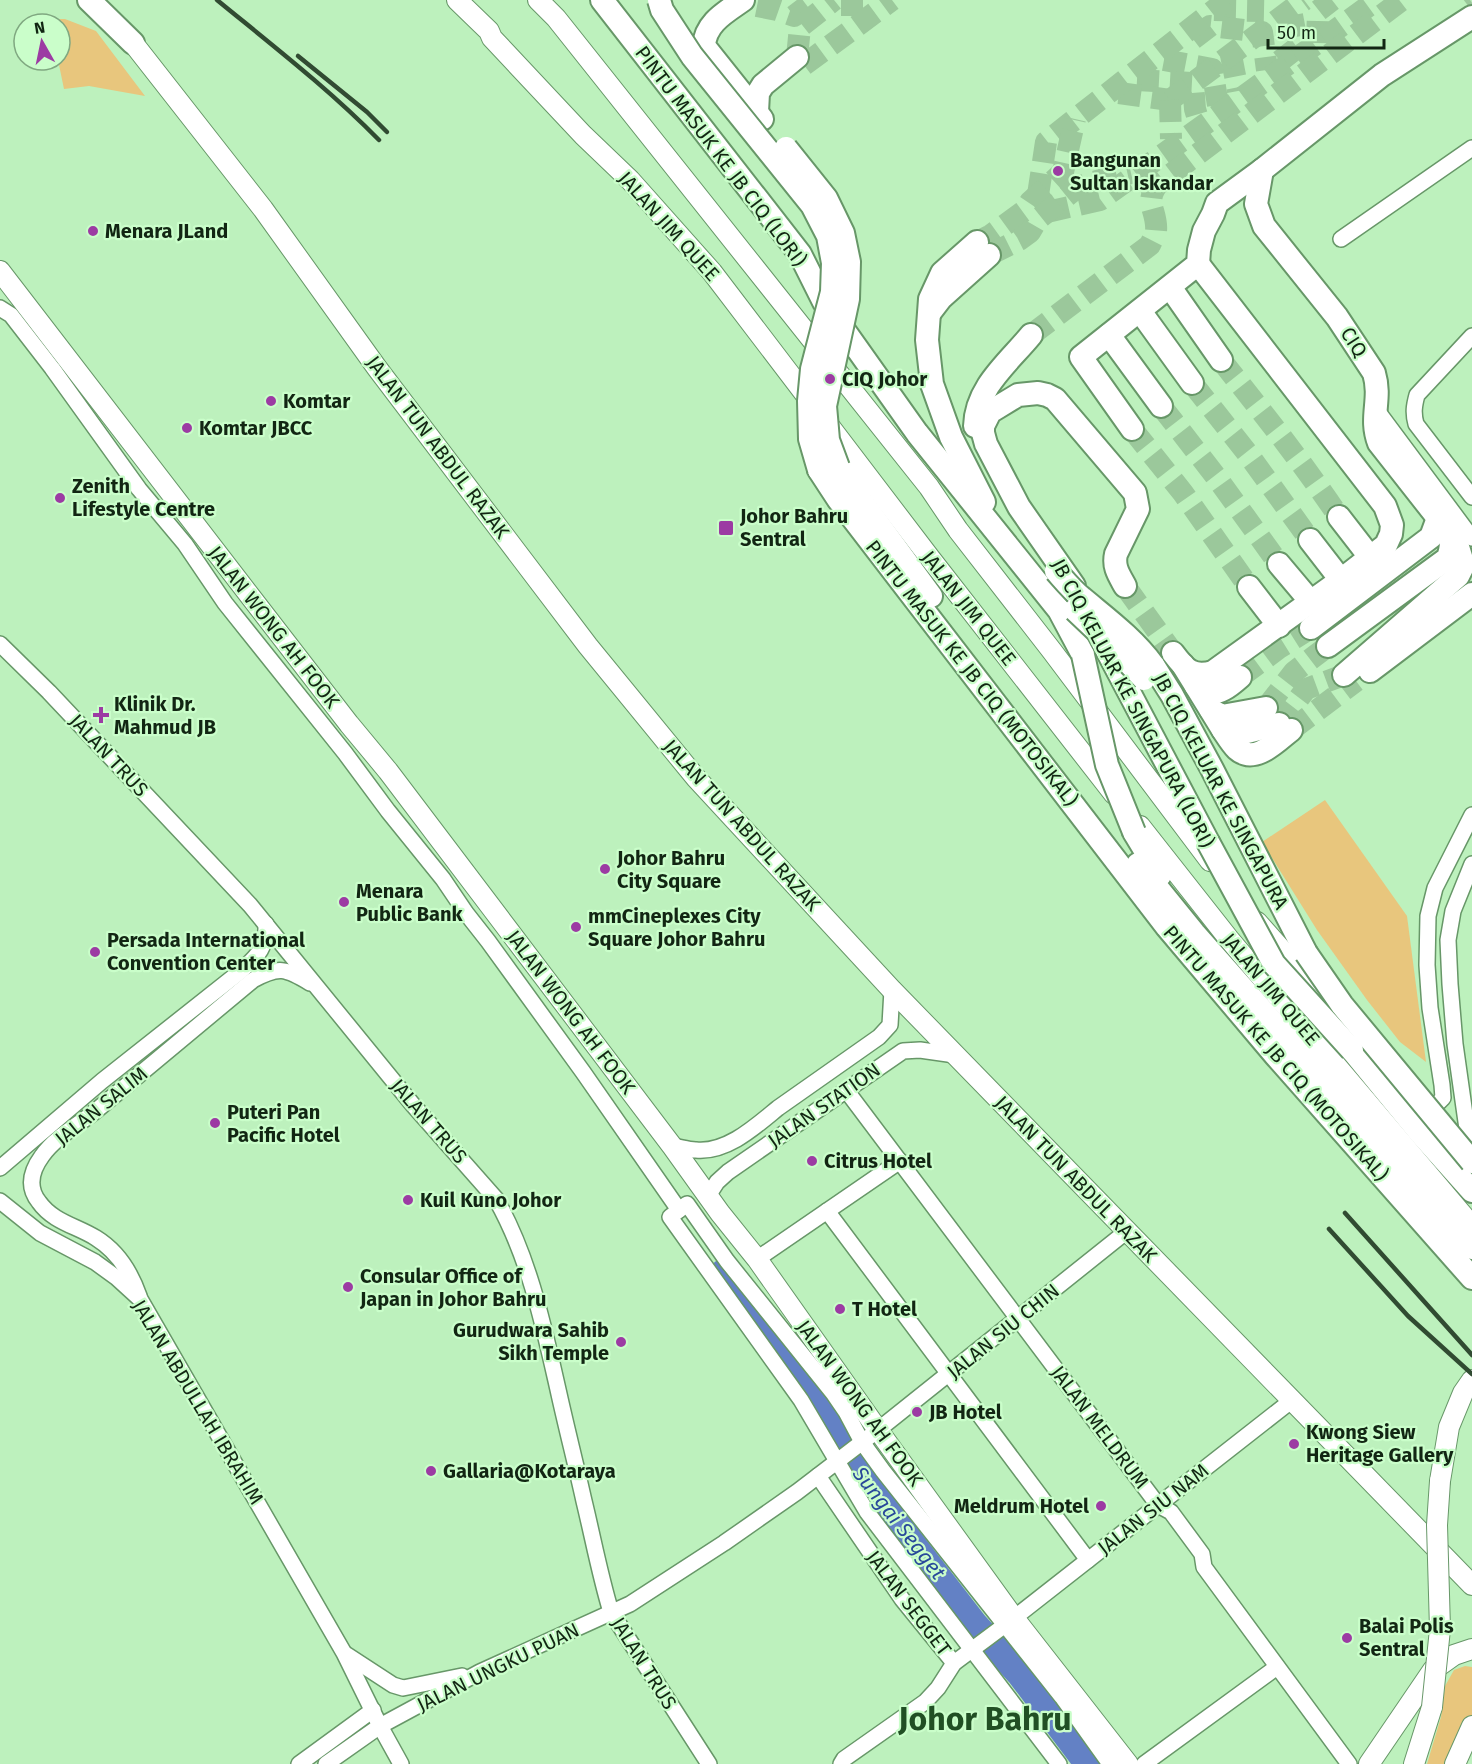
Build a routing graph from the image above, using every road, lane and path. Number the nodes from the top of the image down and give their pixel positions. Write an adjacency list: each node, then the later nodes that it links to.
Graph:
1 (89, 0): 11 (highway, JALAN TUN ABDUL RAZAK)
2 (457, 0): 57 (main road, JALAN JIM QUEE)
3 (538, 0): 9 (main road)
4 (545, 0): 9 (main road)
5 (602, 0): 53 (highway, PINTU MASUK KE JB CIQ (LORI), bridge)
6 (659, 0): 76 (highway, PINTU MASUK KE JB CIQ (MOTOSIKAL), bridge)
7 (750, 3): 14 (highway)
8 (1469, 10): 13 (highway)
9 (556, 18): 56 (main road, JALAN JIM QUEE)
10 (1472, 32): 13 (highway)
11 (133, 43): 55 (main road, JALAN TUN ABDUL RAZAK)
12 (800, 61): 14 (highway)
13 (1382, 75): 16 (highway)
14 (760, 116): 53 (highway, bridge)
15 (1471, 150): 17 (street)
16 (1262, 170): 19 (highway); 30 (highway, CIQ)
17 (1341, 239)
18 (983, 248): 56 (highway, bridge)
19 (1198, 264): 21 (highway); 36 (highway)
20 (2, 278): 63 (main road, JALAN WONG AH FOOK)
21 (1170, 287): 23 (highway); 27 (highway)
22 (0, 308): 70 (street)
23 (1140, 311): 24 (highway); 28 (highway)
24 (1109, 335): 29 (highway); 31 (highway)
25 (1472, 336): 32 (street)
26 (1027, 340): 64 (highway, JB CIQ KELUAR KE SINGAPURA, bridge)
27 (1221, 360)
28 (1192, 383)
29 (1161, 406)
30 (1376, 409): 35 (street); 35 (highway, CIQ)
31 (1132, 429)
32 (1472, 497)
33 (1339, 517): 36 (highway)
34 (1310, 540): 38 (highway)
35 (1458, 540): 41 (highway); 44 (highway); 46 (highway)
36 (1370, 557): 38 (highway)
37 (1279, 564): 42 (highway)
38 (1341, 580): 42 (highway)
39 (1125, 586): 56 (highway, JB CIQ KELUAR KE SINGAPURA (LORI), bridge)
40 (1250, 587): 43 (highway)
41 (1472, 594)
42 (1311, 602): 43 (highway)
43 (1279, 626): 48 (highway)
44 (1311, 628)
45 (0, 644): 52 (street, JALAN TRUS)
46 (1328, 646)
47 (1240, 677): 48 (highway)
48 (1196, 686): 49 (highway)
49 (1211, 710): 49 (highway)
50 (1472, 815): 62 (street)
51 (1472, 864): 58 (street)
52 (266, 924): 54 (street, JALAN TRUS); 66 (street, JALAN SALIM)
53 (1194, 933): 74 (highway)
54 (321, 990): 77 (street, JALAN SALIM); 88 (street, JALAN TRUS)
55 (892, 990): 59 (main road, JALAN TUN ABDUL RAZAK); 63 (street, JALAN STATION)
56 (1353, 1040): 57 (main road); 62 (main road, JALAN JIM QUEE); 67 (highway)
57 (1326, 1054): 72 (main road, JALAN JIM QUEE)
58 (1456, 1054): 60 (street); 64 (street)
59 (955, 1055): 61 (street, JALAN STATION); 73 (main road, JALAN TUN ABDUL RAZAK)
60 (1472, 1079)
61 (846, 1089): 65 (street, JALAN MELDRUM); 68 (street, JALAN STATION)
62 (1421, 1106): 64 (main road, JALAN JIM QUEE)
63 (672, 1146): 68 (main road, JALAN WONG AH FOOK)
64 (1471, 1155)
65 (900, 1161): 71 (street); 78 (street, JALAN MELDRUM)
66 (0, 1168)
67 (1472, 1191)
68 (708, 1196): 75 (main road, JALAN WONG AH FOOK)
69 (0, 1201): 77 (street, JALAN ABDULLAH IBRAHIM)
70 (678, 1210): 82 (street); 83 (street)
71 (827, 1211): 75 (street); 79 (street)
72 (1472, 1225)
73 (1127, 1231): 78 (street, JALAN SIU CHIN); 81 (main road, JALAN TUN ABDUL RAZAK)
74 (1472, 1248)
75 (757, 1259): 82 (main road, JALAN WONG AH FOOK)
76 (1472, 1278)
77 (140, 1299): 92 (street, JALAN ABDULLAH IBRAHIM)
78 (1018, 1318): 79 (street, JALAN SIU CHIN); 85 (street, JALAN MELDRUM)
79 (949, 1374): 82 (street, JALAN SIU CHIN); 86 (street)
80 (1472, 1380): 110 (main road, bridge)
81 (1292, 1401): 85 (street, JALAN SIU NAM); 87 (main road, JALAN TUN ABDUL RAZAK)
82 (867, 1439): 83 (street, JALAN UNGKU PUAN); 89 (main road, JALAN WONG AH FOOK)
83 (837, 1461): 84 (street, JALAN UNGKU PUAN); 90 (street)
84 (818, 1476): 88 (street, JALAN UNGKU PUAN); 93 (street, JALAN SEGGET)
85 (1158, 1505): 86 (street, JALAN SIU NAM); 94 (street, JALAN MELDRUM)
86 (1088, 1560): 89 (street, JALAN SIU NAM)
87 (1472, 1585)
88 (611, 1612): 95 (street, JALAN UNGKU PUAN); 102 (street, JALAN TRUS)
89 (1005, 1625): 90 (street, JALAN SIU NAM); 105 (street); 106 (main road, JALAN WONG AH FOOK)
90 (974, 1648): 93 (street, JALAN SIU NAM); 104 (street)
91 (1472, 1649): 109 (main road)
92 (344, 1653): 95 (street, JALAN ABDULLAH IBRAHIM); 96 (street, JALAN ABDULLAH IBRAHIM)
93 (954, 1663): 103 (street, JALAN SEGGET)
94 (1277, 1667): 107 (street); 108 (street, JALAN MELDRUM)
95 (480, 1672): 97 (street, JALAN UNGKU PUAN)
96 (373, 1710): 97 (street, JALAN ABDULLAH IBRAHIM); 99 (street)
97 (380, 1726): 100 (street, JALAN UNGKU PUAN); 101 (street, JALAN ABDULLAH IBRAHIM)
98 (1471, 1729): 111 (main road)
99 (299, 1764)
100 (326, 1764)
101 (401, 1764)
102 (709, 1764)
103 (841, 1764)
104 (1059, 1764)
105 (1110, 1764)
106 (1128, 1764)
107 (1144, 1764)
108 (1349, 1764)
109 (1369, 1764)
110 (1414, 1764)
111 (1455, 1764)

